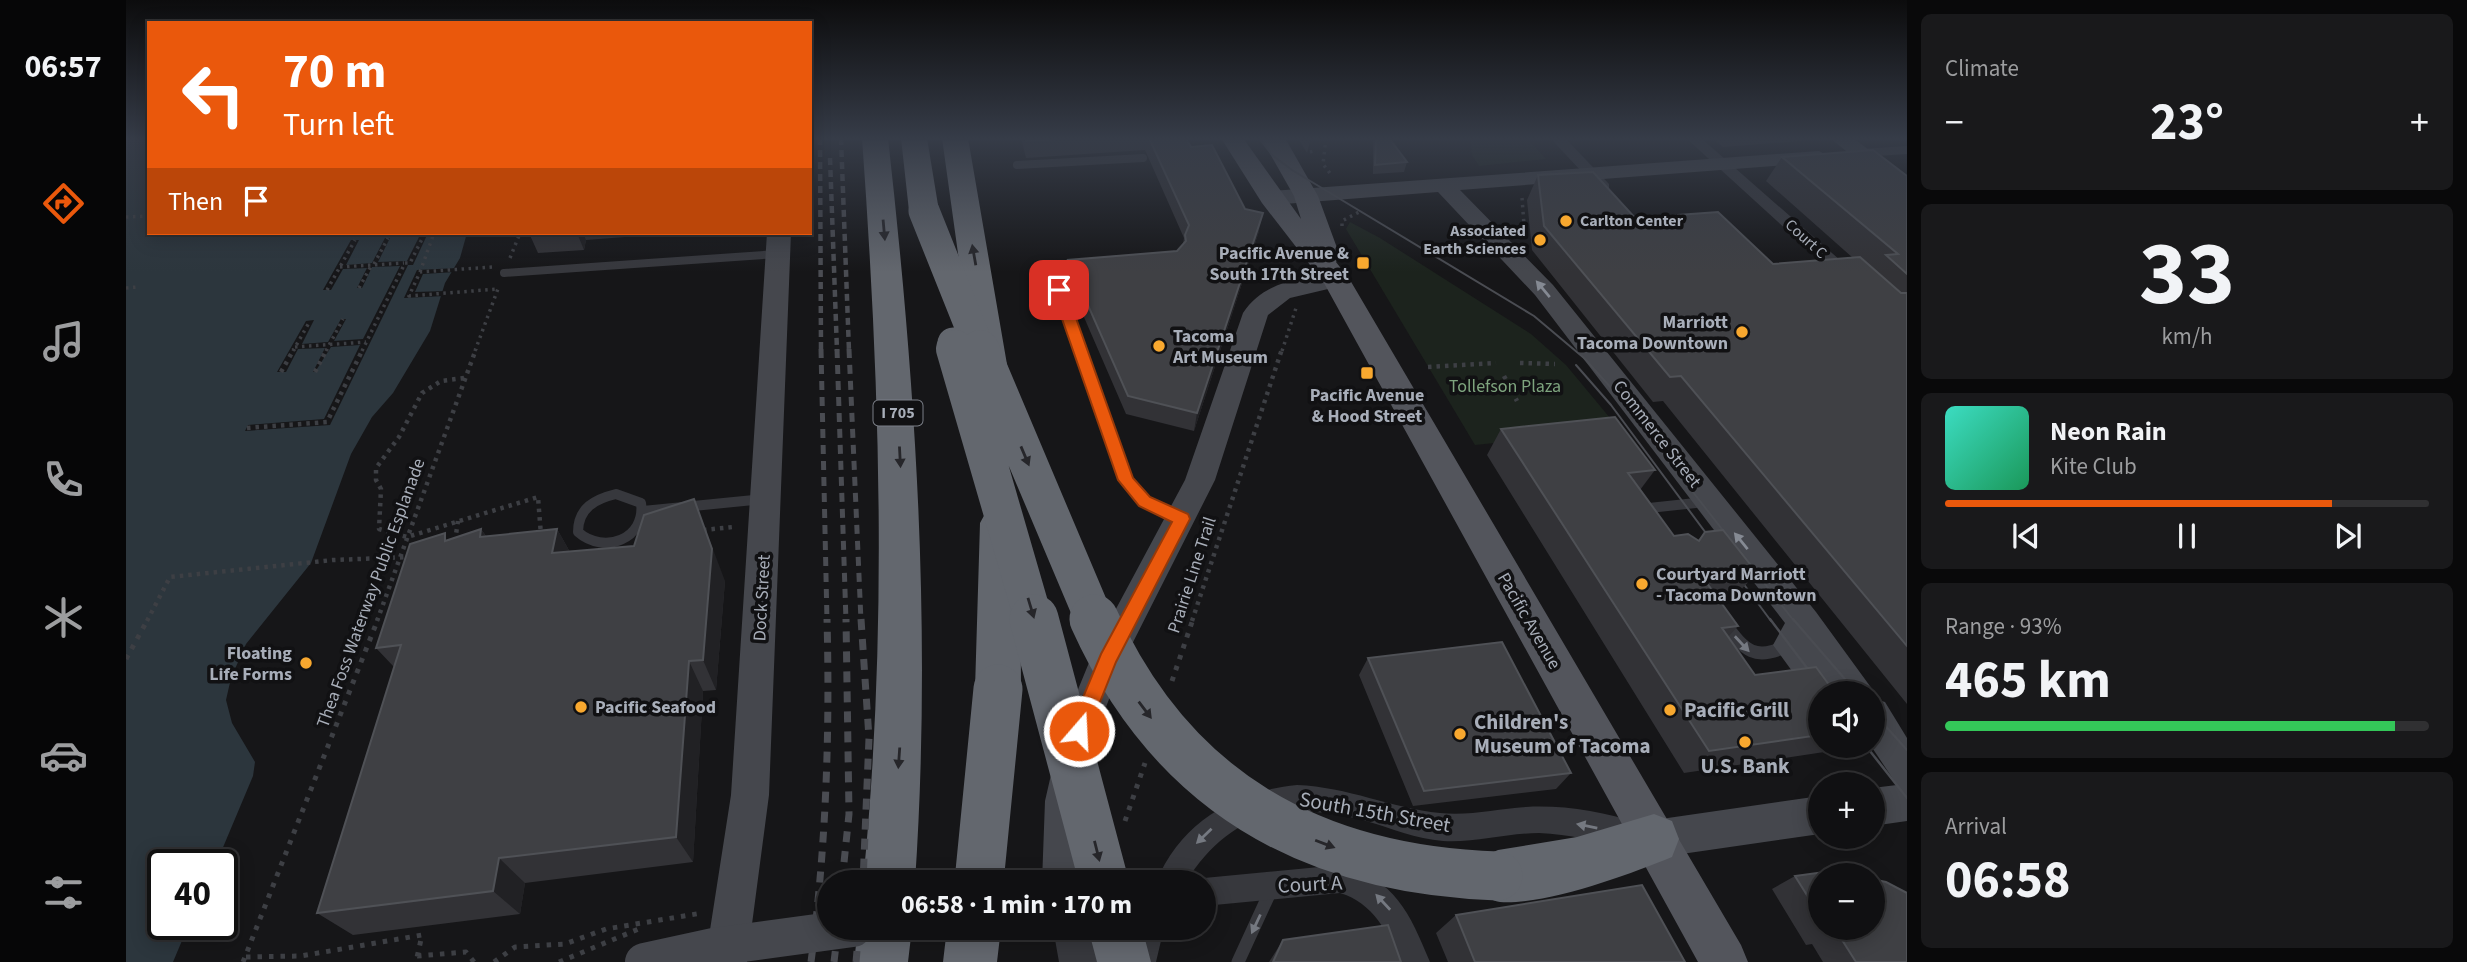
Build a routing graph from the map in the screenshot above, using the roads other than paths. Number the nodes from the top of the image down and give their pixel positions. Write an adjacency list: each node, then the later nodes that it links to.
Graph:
1 (879, 183): 37 (highway, I 705, one-way to 37)
2 (920, 183): 13 (highway)
3 (963, 183): 28 (highway, one-way to 3)
4 (1261, 183): 11 (main road, Pacific Avenue)
5 (1299, 183): 10 (main road, Pacific Avenue)
6 (1487, 183): 9 (street)
7 (1601, 183): 12 (street)
8 (1745, 183): 18 (street, Court C)
9 (1445, 186): 10 (street); 20 (street, Commerce Street, one-way to 9)
10 (1306, 196): 11 (street); 17 (main road, Pacific Avenue)
11 (1271, 198): 17 (main road, Pacific Avenue)
12 (1618, 201)
13 (924, 211): 36 (highway, one-way to 36, bridge); 41 (highway, one-way to 41, bridge)
14 (778, 243): 16 (lane); 19 (street, Dock Street)
15 (1089, 264): 22 (lane)
16 (504, 273)
17 (1336, 280): 22 (street); 36 (main road, Pacific Avenue)
18 (1868, 294)
19 (767, 499): 21 (lane); 54 (street, Dock Street)
20 (1709, 501): 23 (lane); 25 (street, Commerce Street, one-way to 20)
21 (643, 510): 21 (lane)
22 (1182, 519): 40 (street)
23 (1652, 525)
24 (1716, 612): 25 (lane, one-way to 25)
25 (1797, 633): 26 (street, Commerce Street); 27 (street, Commerce Street)
26 (1822, 681)
27 (1845, 681)
28 (998, 689): 38 (highway, bridge); 39 (highway, bridge)
29 (1885, 735): 31 (street)
30 (1882, 758): 32 (street)
31 (1907, 771)
32 (1907, 784)
33 (1907, 802): 34 (street)
34 (1885, 805)
35 (1808, 817): 36 (street, South 15th Street)
36 (1654, 839): 42 (street, South 15th Street, one-way to 42); 64 (main road, Pacific Avenue)
37 (891, 870)
38 (980, 870)
39 (993, 870)
40 (1062, 870)
41 (1101, 870)
42 (1178, 870)
43 (1273, 886): 44 (street, Court A); 62 (lane, one-way to 62); 63 (street, Court A, one-way to 43)
44 (1216, 891)
45 (817, 933): 53 (street, bridge)
46 (884, 940): 55 (highway)
47 (973, 940): 56 (highway)
48 (992, 940): 57 (highway)
49 (1070, 940): 58 (street)
50 (1091, 940): 59 (street)
51 (1118, 940): 60 (highway)
52 (1147, 940): 61 (street)
53 (644, 962)
54 (726, 962)
55 (881, 962)
56 (970, 962)
57 (991, 962)
58 (1074, 962)
59 (1108, 962)
60 (1124, 962)
61 (1141, 962)
62 (1238, 962)
63 (1415, 962)
64 (1724, 962)

